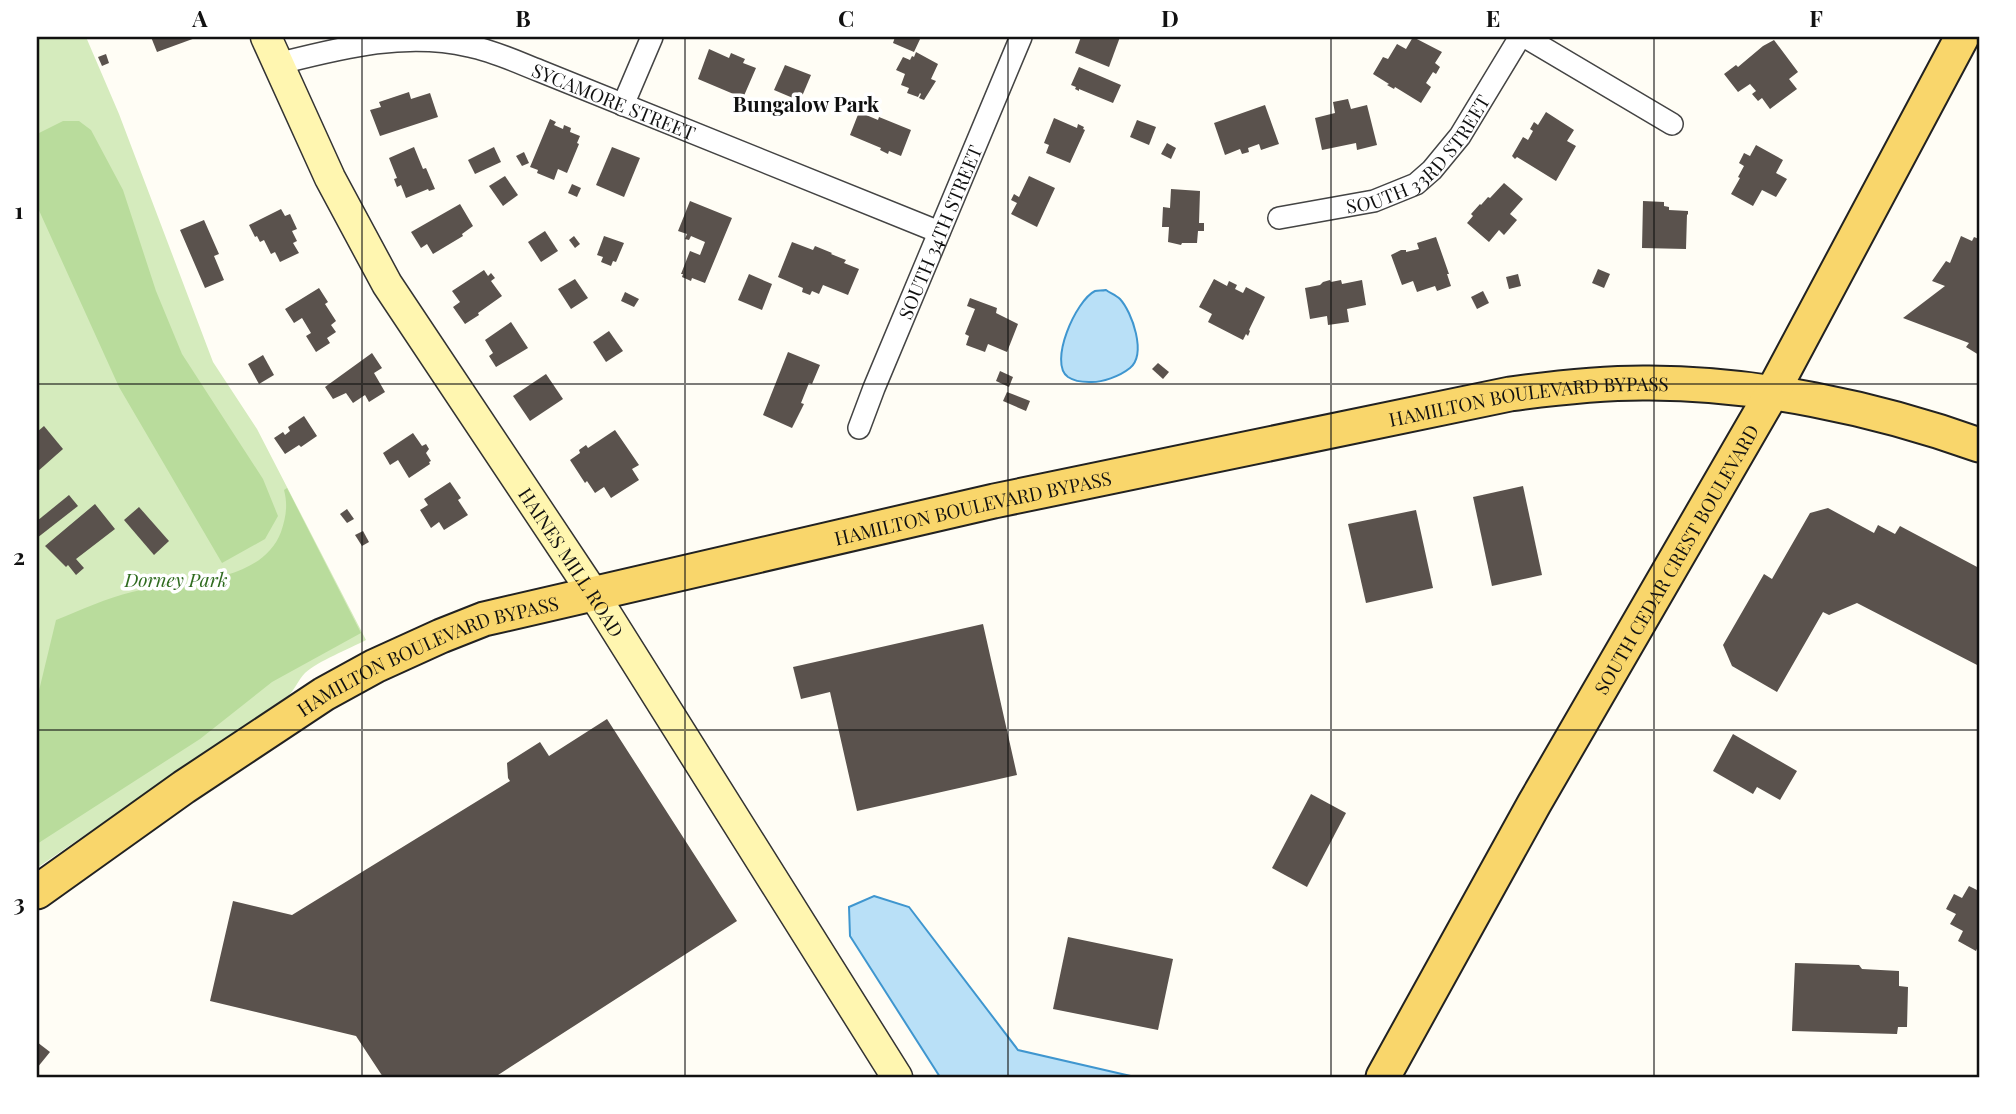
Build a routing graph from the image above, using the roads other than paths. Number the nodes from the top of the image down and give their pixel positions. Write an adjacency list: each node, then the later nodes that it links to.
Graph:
1 (266, 37): 6 (street, HAINES MILL ROAD)
2 (652, 37): 7 (street)
3 (1021, 37): 10 (street, SOUTH 34TH STREET)
4 (1523, 37): 8 (street); 9 (street, SOUTH 33RD STREET)
5 (1962, 37): 11 (main road, SOUTH CEDAR CREST BOULEVARD)
6 (277, 64): 7 (street, SYCAMORE STREET); 14 (street, HAINES MILL ROAD)
7 (623, 105): 10 (street, SYCAMORE STREET)
8 (1672, 124)
9 (1279, 218)
10 (939, 232): 12 (street, SOUTH 34TH STREET)
11 (1772, 393): 13 (main road, HAMILTON BOULEVARD BYPASS); 14 (main road, HAMILTON BOULEVARD BYPASS); 17 (main road, SOUTH CEDAR CREST BOULEVARD)
12 (859, 428)
13 (1979, 445)
14 (593, 593): 15 (main road, HAMILTON BOULEVARD BYPASS); 16 (street, HAINES MILL ROAD)
15 (37, 892)
16 (897, 1077)
17 (1383, 1077)

